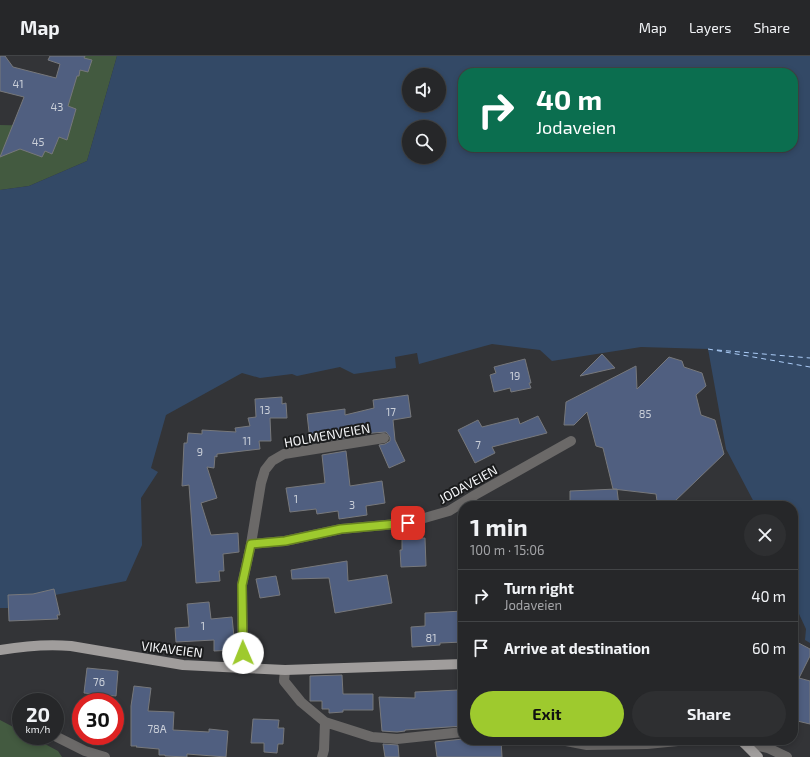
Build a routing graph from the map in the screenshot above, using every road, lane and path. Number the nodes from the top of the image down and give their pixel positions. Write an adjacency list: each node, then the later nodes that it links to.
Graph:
1 (384, 438): 5 (street, HOLMENVEIEN)
2 (570, 441): 3 (street, JODAVEIEN)
3 (466, 501)
4 (458, 506): 5 (street, JODAVEIEN)
5 (251, 544): 8 (street, HOLMENVEIEN)
6 (0, 650): 8 (main road, VIKAVEIEN)
7 (458, 664): 9 (main road, VIKAVEIEN)
8 (243, 668): 9 (main road, VIKAVEIEN)
9 (285, 670): 10 (street)
10 (325, 722): 11 (street); 16 (street)
11 (458, 733)
12 (64, 740): 15 (street)
13 (746, 745): 17 (main road)
14 (756, 745): 18 (street)
15 (105, 757)
16 (322, 757)
17 (758, 757)
18 (787, 757)

